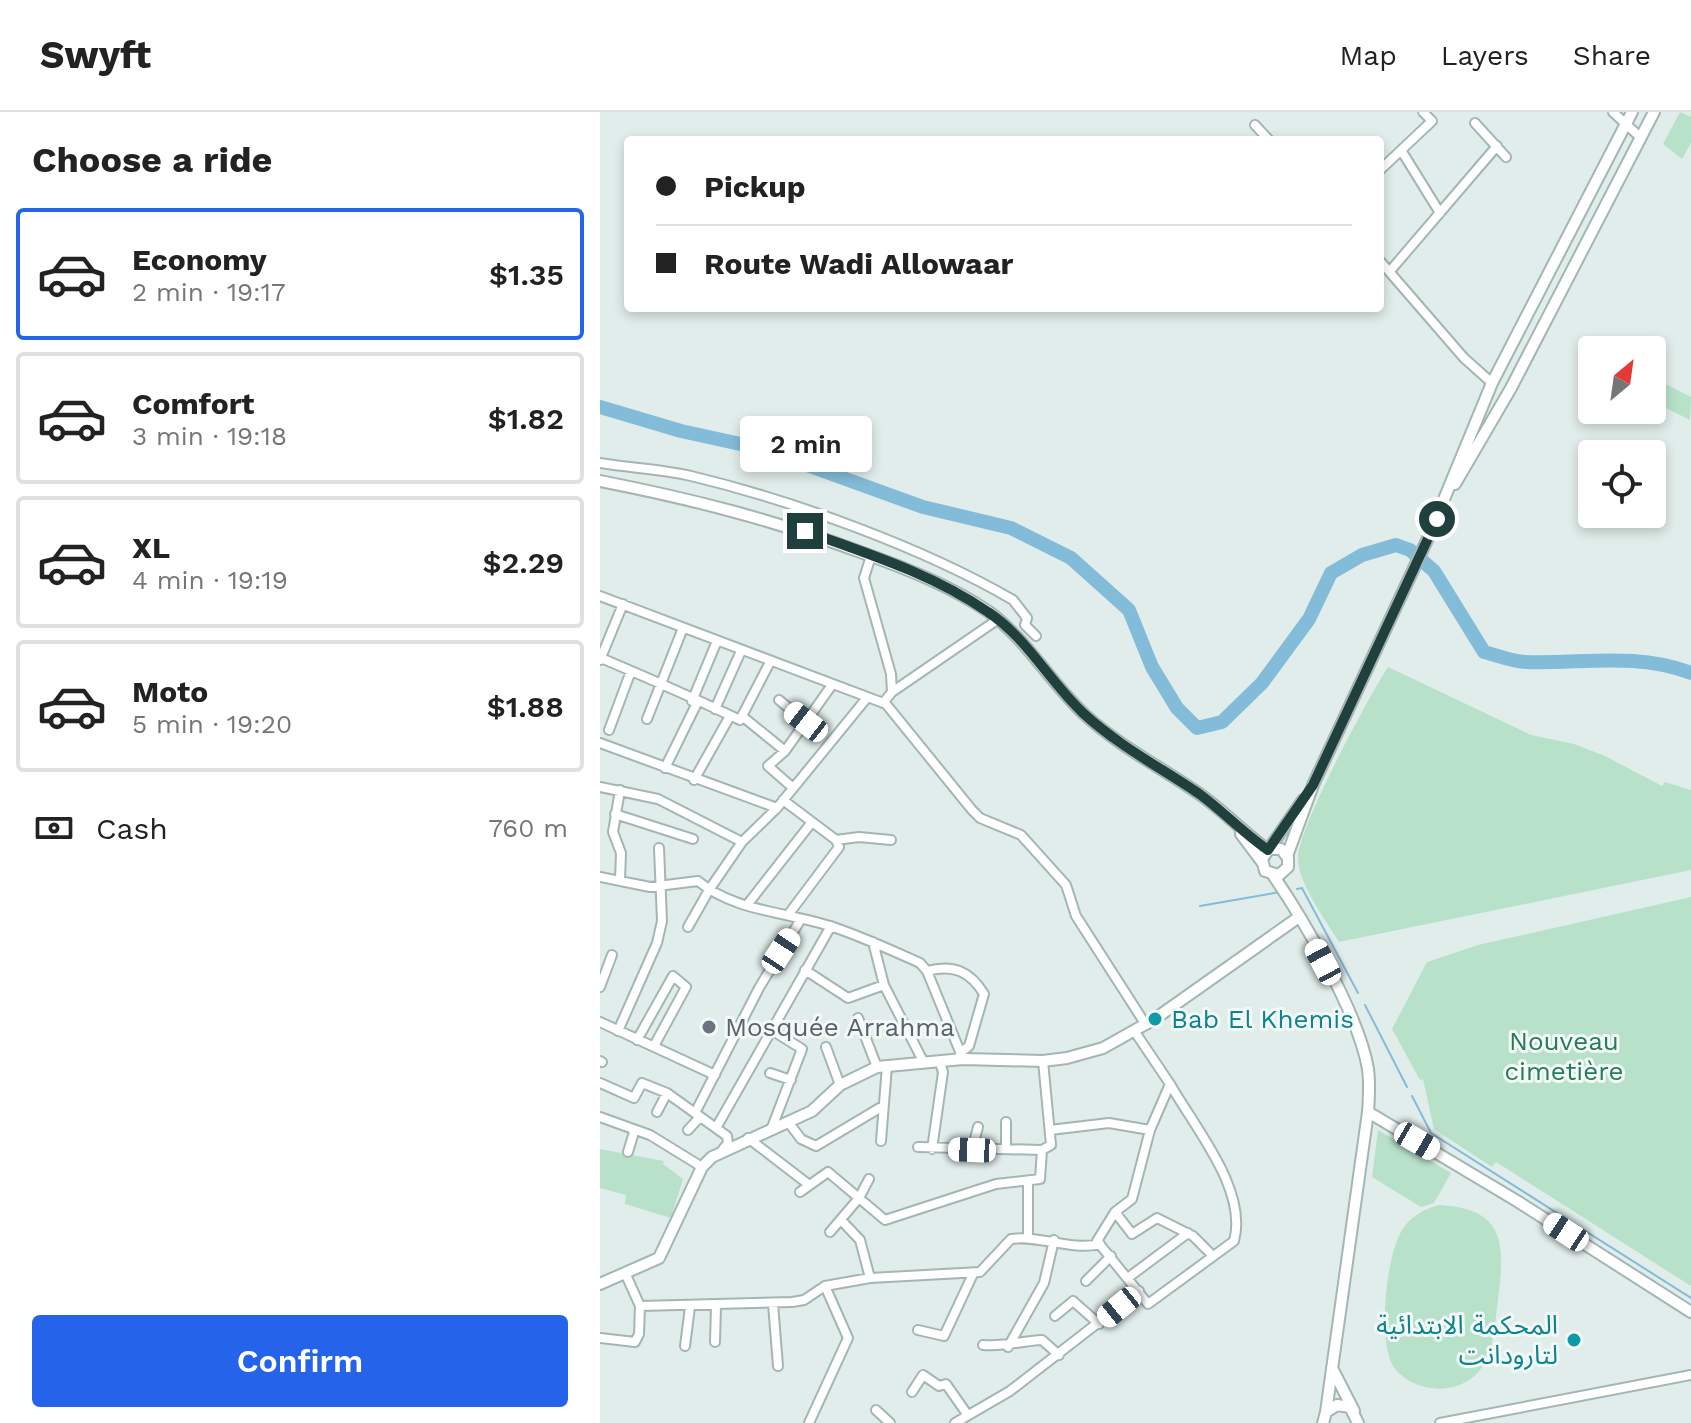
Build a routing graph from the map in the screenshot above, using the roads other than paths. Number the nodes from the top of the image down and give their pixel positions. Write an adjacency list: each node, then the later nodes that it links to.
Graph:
1 (1423, 112): 11 (street)
2 (1613, 112): 7 (street)
3 (1632, 112): 7 (street)
4 (1654, 112): 9 (street)
5 (1475, 123): 10 (street)
6 (1255, 125): 8 (street)
7 (1625, 125): 9 (street); 17 (street)
8 (1265, 136)
9 (1640, 137): 20 (street)
10 (1497, 146): 12 (street); 14 (street)
11 (1401, 150): 13 (street); 14 (street)
12 (1506, 157)
13 (1384, 166)
14 (1440, 213): 16 (street)
15 (1384, 265): 16 (street)
16 (1390, 271): 17 (street)
17 (1492, 383): 20 (street)
18 (600, 463): 26 (street)
19 (600, 481): 21 (street)
20 (1445, 499): 49 (street)
21 (871, 556): 24 (street); 34 (street)
22 (600, 596): 23 (street)
23 (623, 604): 25 (street); 29 (street)
24 (997, 620): 34 (street); 56 (street)
25 (683, 628): 27 (street); 32 (street)
26 (1036, 636)
27 (717, 641): 28 (street); 37 (street)
28 (741, 651): 30 (street); 39 (street)
29 (601, 659): 31 (street)
30 (770, 662): 33 (street); 41 (street)
31 (631, 671): 32 (street); 44 (street)
32 (660, 682): 37 (street); 42 (street)
33 (832, 685): 35 (street); 43 (street)
34 (892, 692): 38 (street)
35 (866, 699): 38 (street); 51 (street)
36 (779, 700): 43 (street)
37 (695, 701): 39 (street); 47 (street)
38 (883, 703): 88 (street)
39 (715, 709): 40 (street)
40 (730, 716): 41 (street); 48 (street)
41 (742, 716): 46 (street)
42 (647, 719)
43 (806, 722): 46 (street)
44 (609, 730)
45 (600, 743): 47 (street)
46 (785, 751): 51 (street)
47 (665, 768): 48 (street)
48 (694, 780): 53 (street)
49 (1313, 785): 64 (street); 65 (street)
50 (600, 787): 52 (street)
51 (792, 787): 53 (street)
52 (620, 790): 54 (street); 62 (street)
53 (780, 804): 55 (street); 62 (street)
54 (615, 814): 58 (street); 59 (street)
55 (812, 822): 60 (street); 75 (street)
56 (1235, 826): 64 (street); 66 (street)
57 (600, 829): 58 (street)
58 (613, 832): 70 (street)
59 (693, 839)
60 (836, 840): 61 (street); 76 (street)
61 (891, 840)
62 (742, 842): 73 (street)
63 (659, 848): 71 (street)
64 (1270, 849): 65 (street); 66 (street)
65 (1287, 856): 67 (street)
66 (1262, 862): 68 (street)
67 (1286, 870): 68 (street); 74 (street)
68 (1273, 875): 74 (street)
69 (602, 877): 70 (street); 72 (street)
70 (620, 880): 71 (street)
71 (658, 887): 73 (street); 91 (street)
72 (600, 888)
73 (709, 890): 75 (street); 80 (street)
74 (1290, 900): 77 (street)
75 (747, 905): 76 (street)
76 (788, 915): 78 (street)
77 (1299, 917): 88 (street); 110 (street)
78 (801, 919): 79 (street); 102 (street)
79 (831, 926): 81 (street); 83 (street)
80 (688, 927)
81 (873, 942): 84 (street); 85 (street)
82 (612, 955): 86 (street)
83 (805, 970): 85 (street); 90 (street)
84 (927, 971): 96 (street); 96 (street)
85 (884, 985): 98 (street)
86 (600, 987)
87 (858, 1018): 100 (street)
88 (1152, 1021): 92 (street)
89 (600, 1022): 91 (street)
90 (770, 1029): 103 (street); 116 (street)
91 (618, 1031): 93 (street)
92 (1135, 1032): 97 (street); 105 (street)
93 (637, 1040): 94 (street); 94 (street)
94 (654, 1046): 102 (street)
95 (826, 1047): 106 (street)
96 (961, 1056): 97 (street); 99 (street)
97 (1043, 1061): 119 (street)
98 (924, 1063): 99 (street); 100 (street)
99 (940, 1063): 126 (street)
100 (882, 1066): 106 (street); 108 (street)
101 (770, 1073): 103 (street)
102 (715, 1075): 111 (street)
103 (791, 1080): 118 (street)
104 (600, 1083): 107 (street)
105 (1170, 1084): 120 (street); 145 (street)
106 (840, 1085): 114 (street)
107 (667, 1093): 109 (street); 111 (street)
108 (883, 1106): 114 (street); 123 (street)
109 (657, 1112)
110 (1368, 1112): 158 (street); 169 (street)
111 (698, 1115): 116 (street); 117 (street)
112 (600, 1117): 121 (street)
113 (1006, 1122): 127 (street)
114 (789, 1123): 118 (street)
115 (978, 1127): 128 (street)
116 (716, 1128): 125 (street)
117 (688, 1130)
118 (771, 1130): 122 (street)
119 (1050, 1130): 120 (street); 129 (street)
120 (1150, 1130): 137 (street)
121 (634, 1132): 130 (street); 131 (street)
122 (748, 1138): 125 (street); 134 (street)
123 (881, 1141)
124 (918, 1147): 126 (street)
125 (723, 1149): 131 (street)
126 (932, 1149): 128 (street)
127 (1006, 1149): 128 (street); 129 (street)
128 (972, 1150)
129 (1042, 1150): 133 (street)
130 (628, 1152)
131 (702, 1167): 147 (street)
132 (869, 1179): 136 (street)
133 (1028, 1181): 136 (street); 141 (street)
134 (808, 1184): 135 (street); 136 (street)
135 (800, 1192)
136 (859, 1198): 138 (street)
137 (1115, 1212): 140 (street); 143 (street)
138 (841, 1220): 139 (street); 149 (street)
139 (830, 1232)
140 (1188, 1233): 145 (street); 148 (street)
141 (1028, 1236): 142 (street); 146 (street)
142 (1054, 1240): 143 (street); 166 (street)
143 (1100, 1244): 144 (street)
144 (1111, 1256): 148 (street); 150 (street)
145 (1213, 1256): 153 (street)
146 (973, 1274): 149 (street); 161 (street)
147 (626, 1275): 151 (street); 155 (street)
148 (1129, 1277): 153 (street)
149 (870, 1278): 152 (street)
150 (1086, 1281)
151 (600, 1284)
152 (825, 1286): 154 (street); 176 (street)
153 (1139, 1291): 160 (street)
154 (773, 1304): 156 (street); 168 (street)
155 (640, 1306): 157 (street); 162 (street)
156 (716, 1306): 157 (street); 163 (street)
157 (690, 1307): 165 (street)
158 (1691, 1312)
159 (1055, 1316): 160 (street)
160 (1099, 1324): 167 (street)
161 (918, 1330)
162 (600, 1338)
163 (715, 1342)
164 (983, 1345): 166 (street)
165 (685, 1346)
166 (1008, 1347): 167 (street)
167 (1059, 1355): 173 (street)
168 (778, 1366)
169 (1332, 1368): 174 (street); 175 (street)
170 (1691, 1375): 179 (street)
171 (912, 1392): 173 (street)
172 (876, 1410): 177 (street)
173 (967, 1414): 178 (street)
174 (1324, 1417): 175 (street)
175 (1357, 1418)
176 (809, 1423)
177 (890, 1423)
178 (955, 1423)
179 (1440, 1423)

